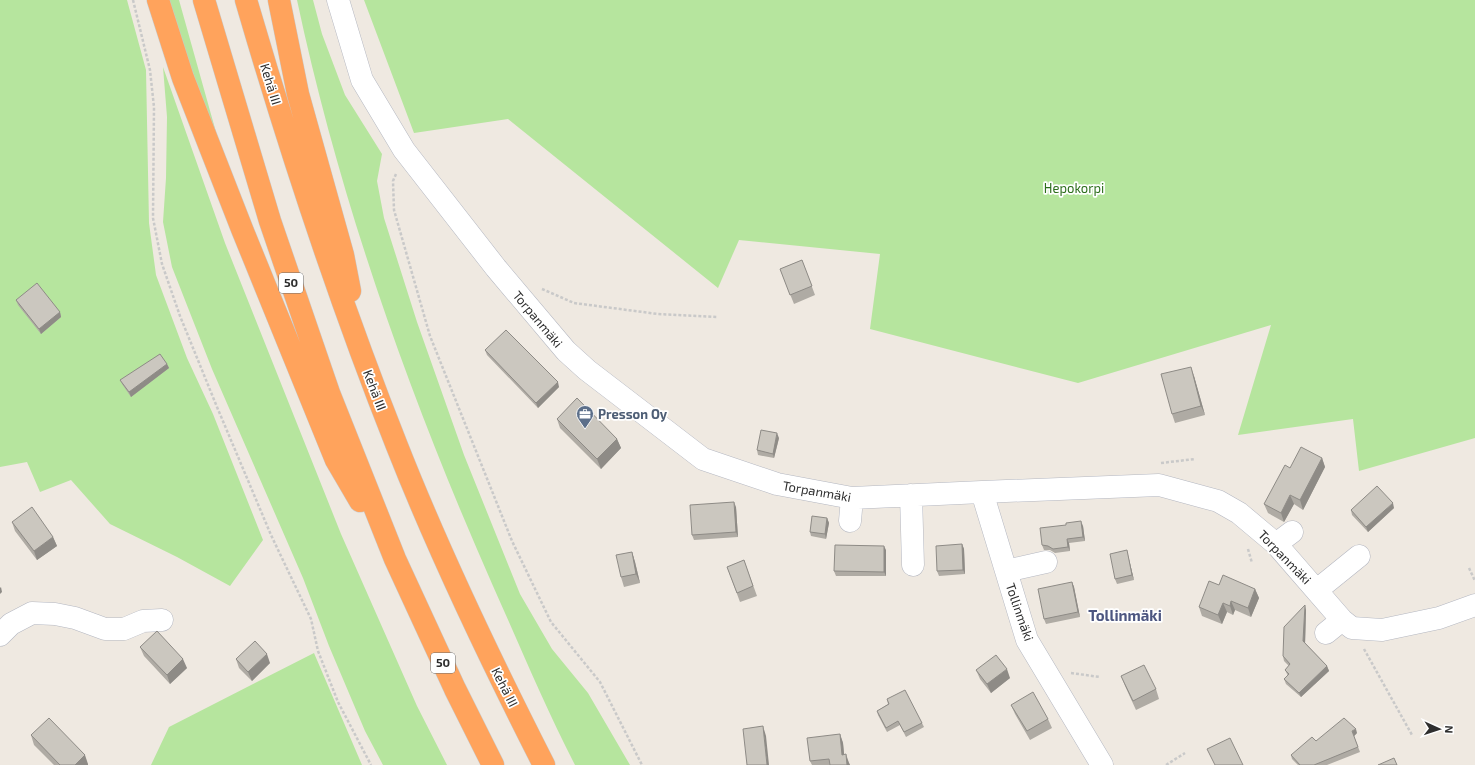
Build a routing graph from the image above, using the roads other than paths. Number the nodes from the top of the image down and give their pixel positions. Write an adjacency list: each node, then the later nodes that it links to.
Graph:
1 (158, 0): 12 (highway)
2 (204, 0): 12 (highway, 50)
3 (246, 0): 6 (highway, Kehä III)
4 (279, 0): 6 (highway)
5 (338, 0): 9 (street, Torpanmäki)
6 (360, 351): 21 (highway, Kehä III)
7 (982, 492): 8 (street, Torpanmäki); 15 (street, Tollinmäki); 16 (street, Torpanmäki)
8 (911, 495): 9 (street, Torpanmäki); 14 (street)
9 (852, 498): 10 (street)
10 (850, 521)
11 (1359, 556): 16 (street)
12 (395, 559): 20 (highway, 50)
13 (1046, 562): 15 (street)
14 (913, 565)
15 (1006, 571): 22 (street, Tollinmäki)
16 (1317, 590): 17 (street, Torpanmäki)
17 (1475, 605)
18 (162, 620): 19 (street)
19 (0, 635)
20 (493, 765)
21 (544, 765)
22 (1102, 765)

